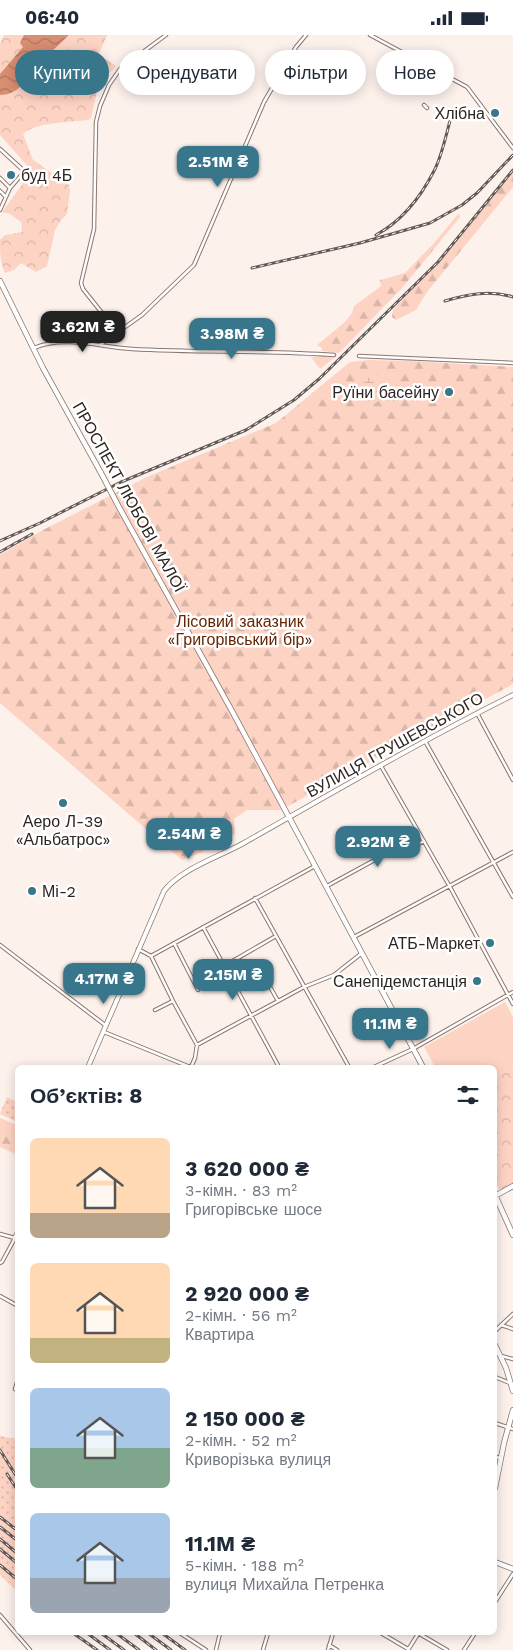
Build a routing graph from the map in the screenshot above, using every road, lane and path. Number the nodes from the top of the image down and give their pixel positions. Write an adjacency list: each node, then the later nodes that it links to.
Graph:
1 (166, 35): 14 (street)
2 (306, 35): 14 (street)
3 (370, 35): 6 (street)
4 (424, 105): 5 (street)
5 (427, 108)
6 (513, 148)
7 (0, 149): 9 (street)
8 (0, 178): 9 (street)
9 (10, 188): 11 (street)
10 (0, 191): 11 (street)
11 (6, 197): 12 (street)
12 (0, 210)
13 (0, 281): 16 (main road, ПРОСПЕКТ ЛЮБОВІ МАЛОЇ)
14 (118, 333): 15 (street)
15 (100, 345): 16 (street); 17 (street)
16 (34, 349): 25 (main road, ПРОСПЕКТ ЛЮБОВІ МАЛОЇ, bridge)
17 (334, 355)
18 (359, 356): 19 (street)
19 (513, 363)
20 (513, 695): 21 (street, ВУЛИЦЯ ГРУШЕВСЬКОГО)
21 (477, 713): 22 (street, ВУЛИЦЯ ГРУШЕВСЬКОГО); 24 (street)
22 (426, 741): 23 (street, ВУЛИЦЯ ГРУШЕВСЬКОГО); 28 (street)
23 (381, 766): 25 (street, ВУЛИЦЯ ГРУШЕВСЬКОГО); 26 (street)
24 (513, 780)
25 (289, 817): 29 (main road, ПРОСПЕКТ ЛЮБОВІ МАЛОЇ); 39 (street, ВУЛИЦЯ ГРУШЕВСЬКОГО)
26 (424, 841): 30 (street); 31 (street)
27 (513, 852): 28 (street)
28 (495, 863): 31 (street); 33 (street)
29 (314, 866): 30 (main road, ПРОСПЕКТ ЛЮБОВІ МАЛОЇ); 32 (street)
30 (326, 887): 36 (main road, ПРОСПЕКТ ЛЮБОВІ МАЛОЇ)
31 (450, 887): 36 (street); 47 (street)
32 (255, 897): 34 (street); 35 (street)
33 (513, 897)
34 (202, 927): 37 (street); 42 (street)
35 (276, 936): 42 (street); 44 (street)
36 (354, 937): 40 (main road, ПРОСПЕКТ ЛЮБОВІ МАЛОЇ)
37 (174, 943): 41 (street); 45 (street)
38 (0, 945): 53 (street)
39 (138, 949): 41 (street); 53 (street, ВУЛИЦЯ ГРУШЕВСЬКОГО)
40 (362, 953): 44 (street); 56 (main road, ПРОСПЕКТ ЛЮБОВІ МАЛОЇ)
41 (151, 956): 48 (street)
42 (224, 966): 52 (street)
43 (269, 985): 49 (street)
44 (304, 987): 49 (street); 61 (street)
45 (198, 990)
46 (513, 992): 47 (street)
47 (508, 995): 50 (street); 56 (street)
48 (173, 1001): 51 (street); 55 (street)
49 (278, 1001): 52 (street)
50 (513, 1004)
51 (155, 1010)
52 (251, 1015): 55 (street); 60 (street)
53 (105, 1025): 54 (street, ВУЛИЦЯ ГРУШЕВСЬКОГО)
54 (102, 1032): 57 (street, ВУЛИЦЯ ГРУШЕВСЬКОГО); 58 (street)
55 (197, 1045): 59 (street)
56 (413, 1049): 62 (street); 63 (main road, ПРОСПЕКТ ЛЮБОВІ МАЛОЇ)
57 (89, 1065)
58 (185, 1065)
59 (191, 1065)
60 (278, 1065)
61 (348, 1065)
62 (378, 1065)
63 (422, 1065)
64 (513, 1186): 65 (main road)
65 (497, 1195)
66 (497, 1200): 68 (main road)
67 (0, 1234): 69 (street)
68 (513, 1235)
69 (15, 1239)
70 (15, 1241): 71 (street)
71 (0, 1263)
72 (0, 1297): 73 (street)
73 (15, 1304)
74 (513, 1314): 75 (street)
75 (501, 1325): 76 (street); 77 (street)
76 (497, 1329)
77 (513, 1329)
78 (497, 1349): 79 (main road)
79 (501, 1356): 80 (street); 82 (main road)
80 (513, 1359)
81 (497, 1378): 82 (street)
82 (511, 1383): 83 (main road)
83 (513, 1391)
84 (513, 1409): 86 (main road)
85 (497, 1424): 86 (street)
86 (511, 1428): 88 (main road)
87 (497, 1457): 88 (street)
88 (501, 1458): 89 (main road)
89 (497, 1478)
90 (497, 1563): 91 (main road)
91 (513, 1569)
92 (513, 1574): 93 (street)
93 (497, 1599)
94 (0, 1615): 95 (street)
95 (15, 1632)
96 (17, 1635): 106 (street)
97 (183, 1635): 107 (street)
98 (220, 1635): 108 (street)
99 (267, 1635): 109 (street)
100 (332, 1635): 105 (street)
101 (384, 1635): 112 (street)
102 (417, 1635): 112 (street)
103 (421, 1635): 113 (street)
104 (475, 1635): 114 (street)
105 (329, 1645): 110 (street); 111 (street)
106 (30, 1650)
107 (206, 1650)
108 (216, 1650)
109 (263, 1650)
110 (328, 1650)
111 (336, 1650)
112 (408, 1650)
113 (447, 1650)
114 (464, 1650)

